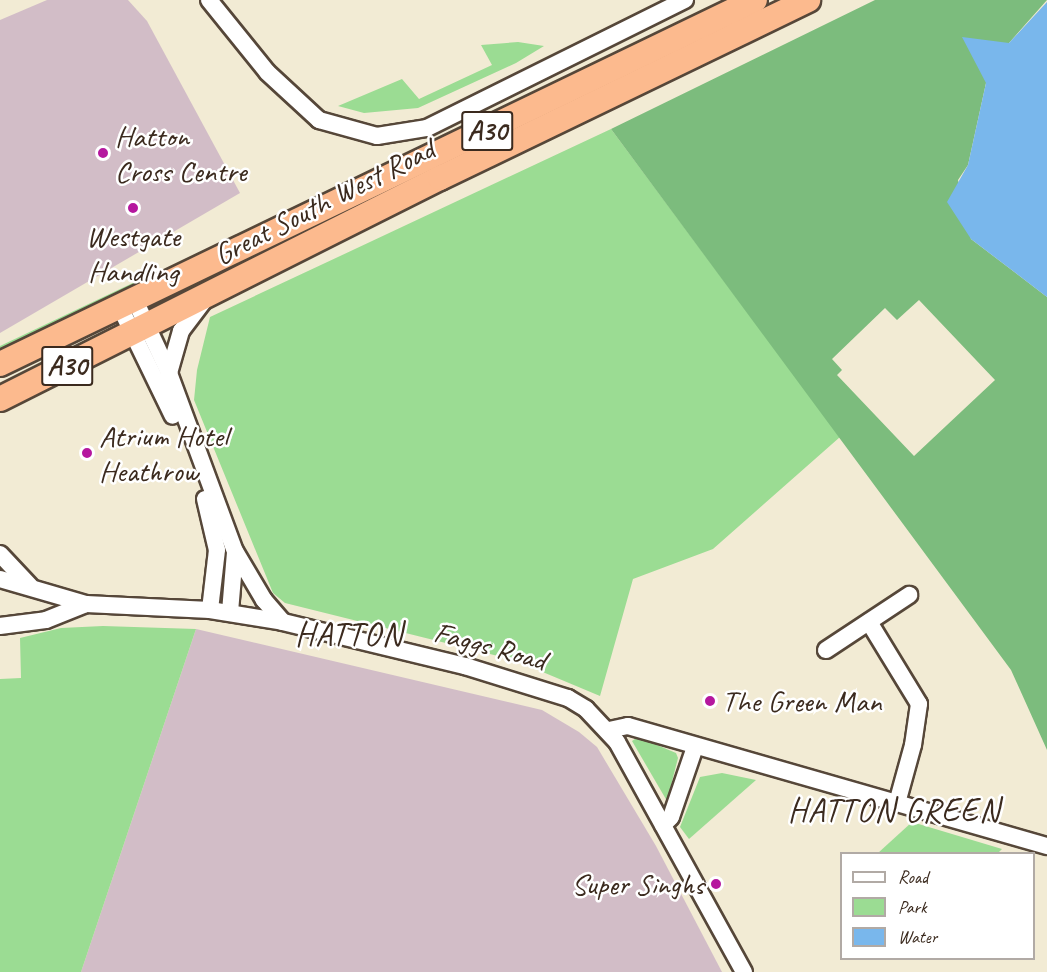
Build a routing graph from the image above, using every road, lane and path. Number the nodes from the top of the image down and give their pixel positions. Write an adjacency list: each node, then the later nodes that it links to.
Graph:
1 (209, 0): 2 (street)
2 (685, 0)
3 (755, 0): 6 (highway, Great South West Road / A30)
4 (808, 0): 5 (highway, Great South West Road / A30)
5 (206, 297): 7 (highway, Great South West Road / A30); 9 (street)
6 (126, 302): 7 (street); 8 (highway, Great South West Road / A30)
7 (145, 334): 9 (street); 10 (highway, Great South West Road / A30); 17 (street)
8 (0, 364)
9 (169, 373): 11 (street)
10 (0, 399)
11 (236, 551): 18 (street); 19 (street)
12 (0, 554): 14 (street, Faggs Road)
13 (0, 579): 14 (street, Faggs Road)
14 (38, 591): 16 (street, Faggs Road)
15 (909, 594): 20 (street)
16 (86, 604): 17 (street, Faggs Road); 21 (street)
17 (210, 610): 18 (street, Faggs Road)
18 (230, 612): 19 (street, Faggs Road)
19 (283, 622): 23 (street, Faggs Road)
20 (868, 622): 22 (street); 25 (street)
21 (0, 626)
22 (826, 650)
23 (609, 730): 24 (street); 26 (street, Faggs Road)
24 (695, 747): 25 (street); 26 (street)
25 (897, 803): 27 (street)
26 (663, 825): 28 (street, Faggs Road)
27 (1047, 846)
28 (744, 972)

